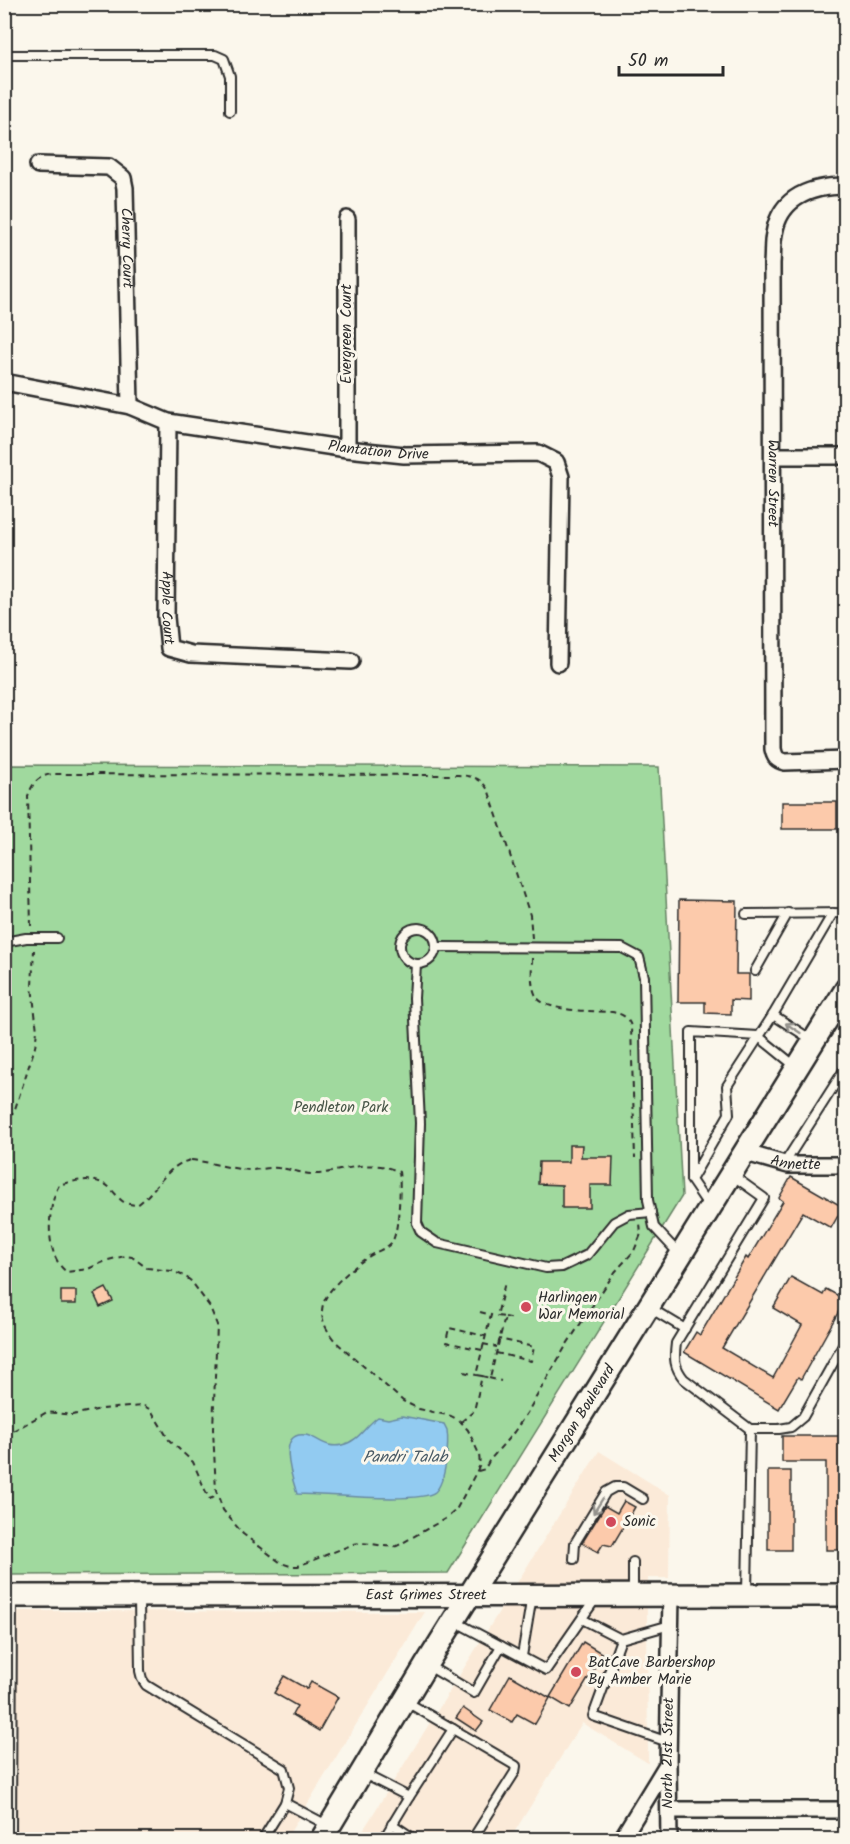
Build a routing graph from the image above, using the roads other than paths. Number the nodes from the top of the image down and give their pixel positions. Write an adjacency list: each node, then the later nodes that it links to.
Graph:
1 (4, 55): 2 (lane)
2 (230, 111)
3 (39, 165): 7 (street, Cherry Court)
4 (846, 186): 10 (street, Warren Street)
5 (347, 219): 9 (street, Evergreen Court)
6 (4, 382): 7 (street, Plantation Drive)
7 (130, 406): 8 (street, Plantation Drive)
8 (168, 422): 9 (street, Plantation Drive); 12 (street, Apple Court)
9 (347, 448): 13 (street, Plantation Drive)
10 (772, 456): 11 (street); 14 (street, Warren Street)
11 (846, 456)
12 (351, 661)
13 (558, 663)
14 (846, 760)
15 (788, 913): 16 (lane); 18 (lane); 23 (lane)
16 (833, 913): 17 (lane); 25 (lane)
17 (846, 913)
18 (746, 914)
19 (57, 938): 20 (lane)
20 (4, 942)
21 (436, 947): 22 (lane); 22 (lane); 36 (lane)
22 (416, 964): 36 (lane)
23 (754, 971)
24 (846, 989): 27 (main road, Morgan Boulevard)
25 (772, 1015): 26 (lane); 27 (lane, one-way to 25)
26 (758, 1036): 28 (lane); 34 (lane); 34 (lane)
27 (814, 1041): 28 (main road, Morgan Boulevard)
28 (797, 1067): 30 (main road, Morgan Boulevard)
29 (846, 1067): 31 (lane)
30 (746, 1153): 31 (street, Annette); 33 (main road, Morgan Boulevard)
31 (784, 1164): 32 (street, Annette)
32 (846, 1165)
33 (732, 1175): 35 (main road, Morgan Boulevard); 39 (lane)
34 (691, 1180): 35 (lane)
35 (710, 1209): 37 (main road, Morgan Boulevard)
36 (651, 1212): 37 (lane)
37 (681, 1256): 38 (main road, Morgan Boulevard)
38 (649, 1307): 39 (lane); 45 (main road, Morgan Boulevard)
39 (685, 1329): 41 (lane)
40 (846, 1340): 41 (lane)
41 (750, 1429): 50 (lane)
42 (643, 1499): 43 (lane, one-way to 43)
43 (574, 1559)
44 (633, 1562): 48 (lane)
45 (470, 1595): 46 (main road, East Grimes Street); 53 (main road, East Grimes Street); 55 (main road, Morgan Boulevard)
46 (532, 1595): 47 (main road, East Grimes Street); 59 (lane)
47 (598, 1595): 48 (main road, East Grimes Street); 54 (lane)
48 (633, 1595): 49 (main road, East Grimes Street)
49 (671, 1595): 50 (main road, East Grimes Street); 56 (street, North 21st Street)
50 (747, 1595): 51 (main road, East Grimes Street)
51 (846, 1595)
52 (8, 1596): 53 (main road, East Grimes Street); 72 (lane)
53 (138, 1596): 67 (lane)
54 (582, 1619): 57 (lane); 59 (lane)
55 (454, 1621): 58 (lane); 60 (main road, Morgan Boulevard)
56 (670, 1625): 57 (lane); 63 (street, North 21st Street)
57 (621, 1639): 63 (lane)
58 (501, 1646): 59 (lane); 60 (lane)
59 (522, 1656)
60 (426, 1665): 61 (main road, Morgan Boulevard)
61 (405, 1701): 62 (lane); 65 (main road, Morgan Boulevard)
62 (453, 1729): 66 (lane); 76 (lane)
63 (668, 1742): 64 (street, North 21st Street)
64 (668, 1763): 68 (street, North 21st Street); 77 (street)
65 (362, 1773): 66 (lane); 71 (main road, Morgan Boulevard)
66 (409, 1797): 70 (lane)
67 (285, 1803): 71 (lane); 73 (lane)
68 (669, 1810): 69 (street); 78 (street, North 21st Street)
69 (846, 1810)
70 (392, 1824): 74 (lane); 75 (lane)
71 (325, 1833)
72 (11, 1839)
73 (262, 1839)
74 (382, 1839)
75 (416, 1839)
76 (472, 1839)
77 (621, 1839)
78 (669, 1839)

